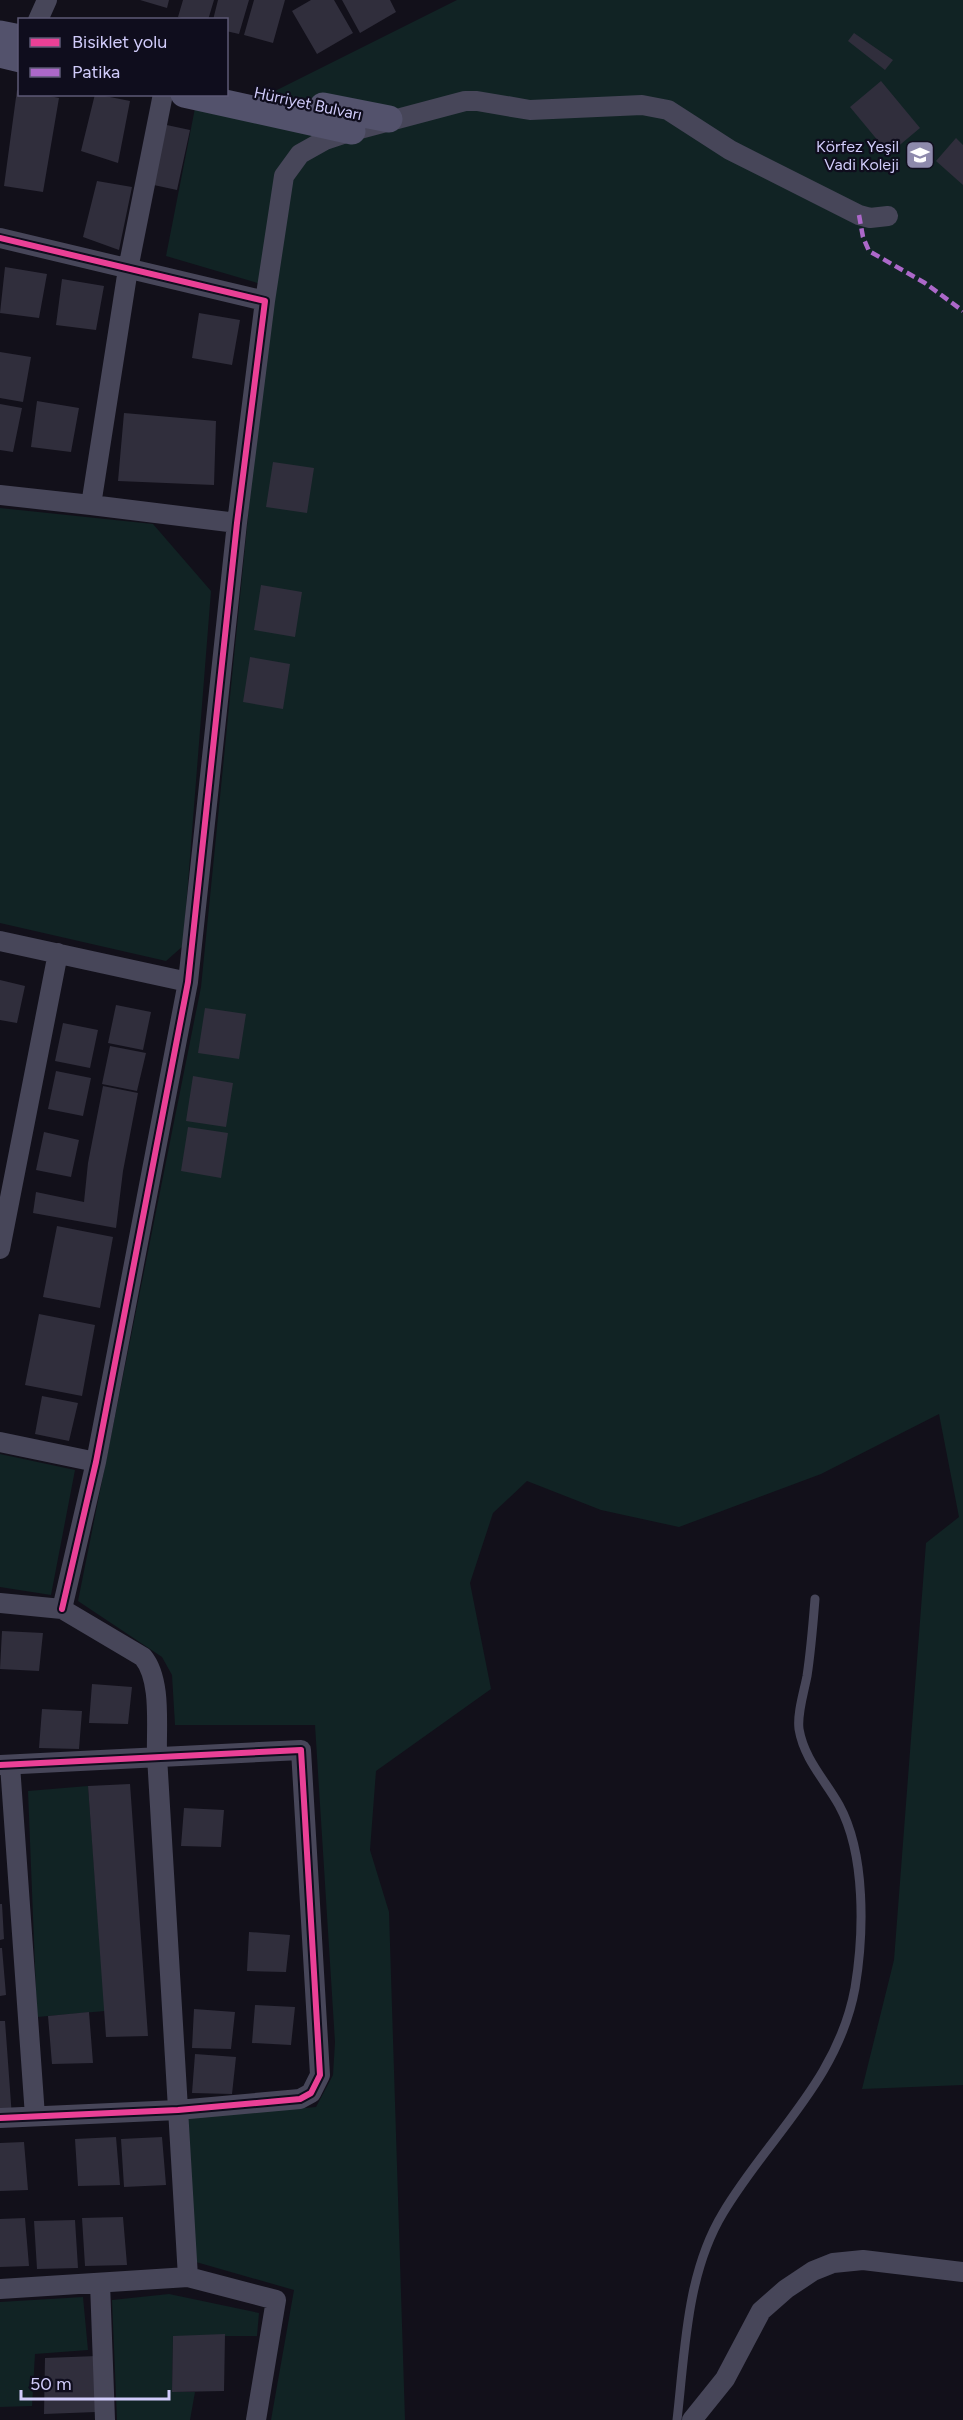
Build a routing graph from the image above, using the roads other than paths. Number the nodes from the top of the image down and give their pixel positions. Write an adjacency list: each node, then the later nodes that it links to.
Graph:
1 (47, 0): 2 (street)
2 (39, 18)
3 (228, 86): 6 (main road, Hürriyet Bulvarı)
4 (162, 96): 10 (street)
5 (193, 96): 7 (main road, Hürriyet Bulvarı)
6 (389, 119): 7 (street); 8 (street)
7 (352, 131): 11 (street)
8 (888, 216)
9 (0, 238): 10 (street)
10 (128, 269): 11 (street); 13 (street)
11 (265, 301): 14 (street)
12 (0, 495): 13 (street)
13 (91, 505): 14 (street)
14 (237, 523): 17 (street)
15 (0, 941): 16 (street)
16 (58, 953): 17 (street); 18 (street)
17 (188, 982): 20 (street)
18 (0, 1249)
19 (0, 1442): 20 (street)
20 (96, 1462): 23 (street)
21 (815, 1599): 35 (lane)
22 (0, 1603): 23 (street)
23 (62, 1609): 24 (street)
24 (157, 1756): 25 (street); 26 (street); 26 (street)
25 (5, 1765): 27 (street)
26 (178, 2110): 27 (street); 30 (street)
27 (35, 2116): 28 (street)
28 (0, 2118)
29 (963, 2272): 36 (street)
30 (188, 2277): 31 (street); 34 (street)
31 (100, 2283): 32 (street); 33 (street)
32 (0, 2289)
33 (105, 2420)
34 (256, 2420)
35 (676, 2420)
36 (692, 2420)

